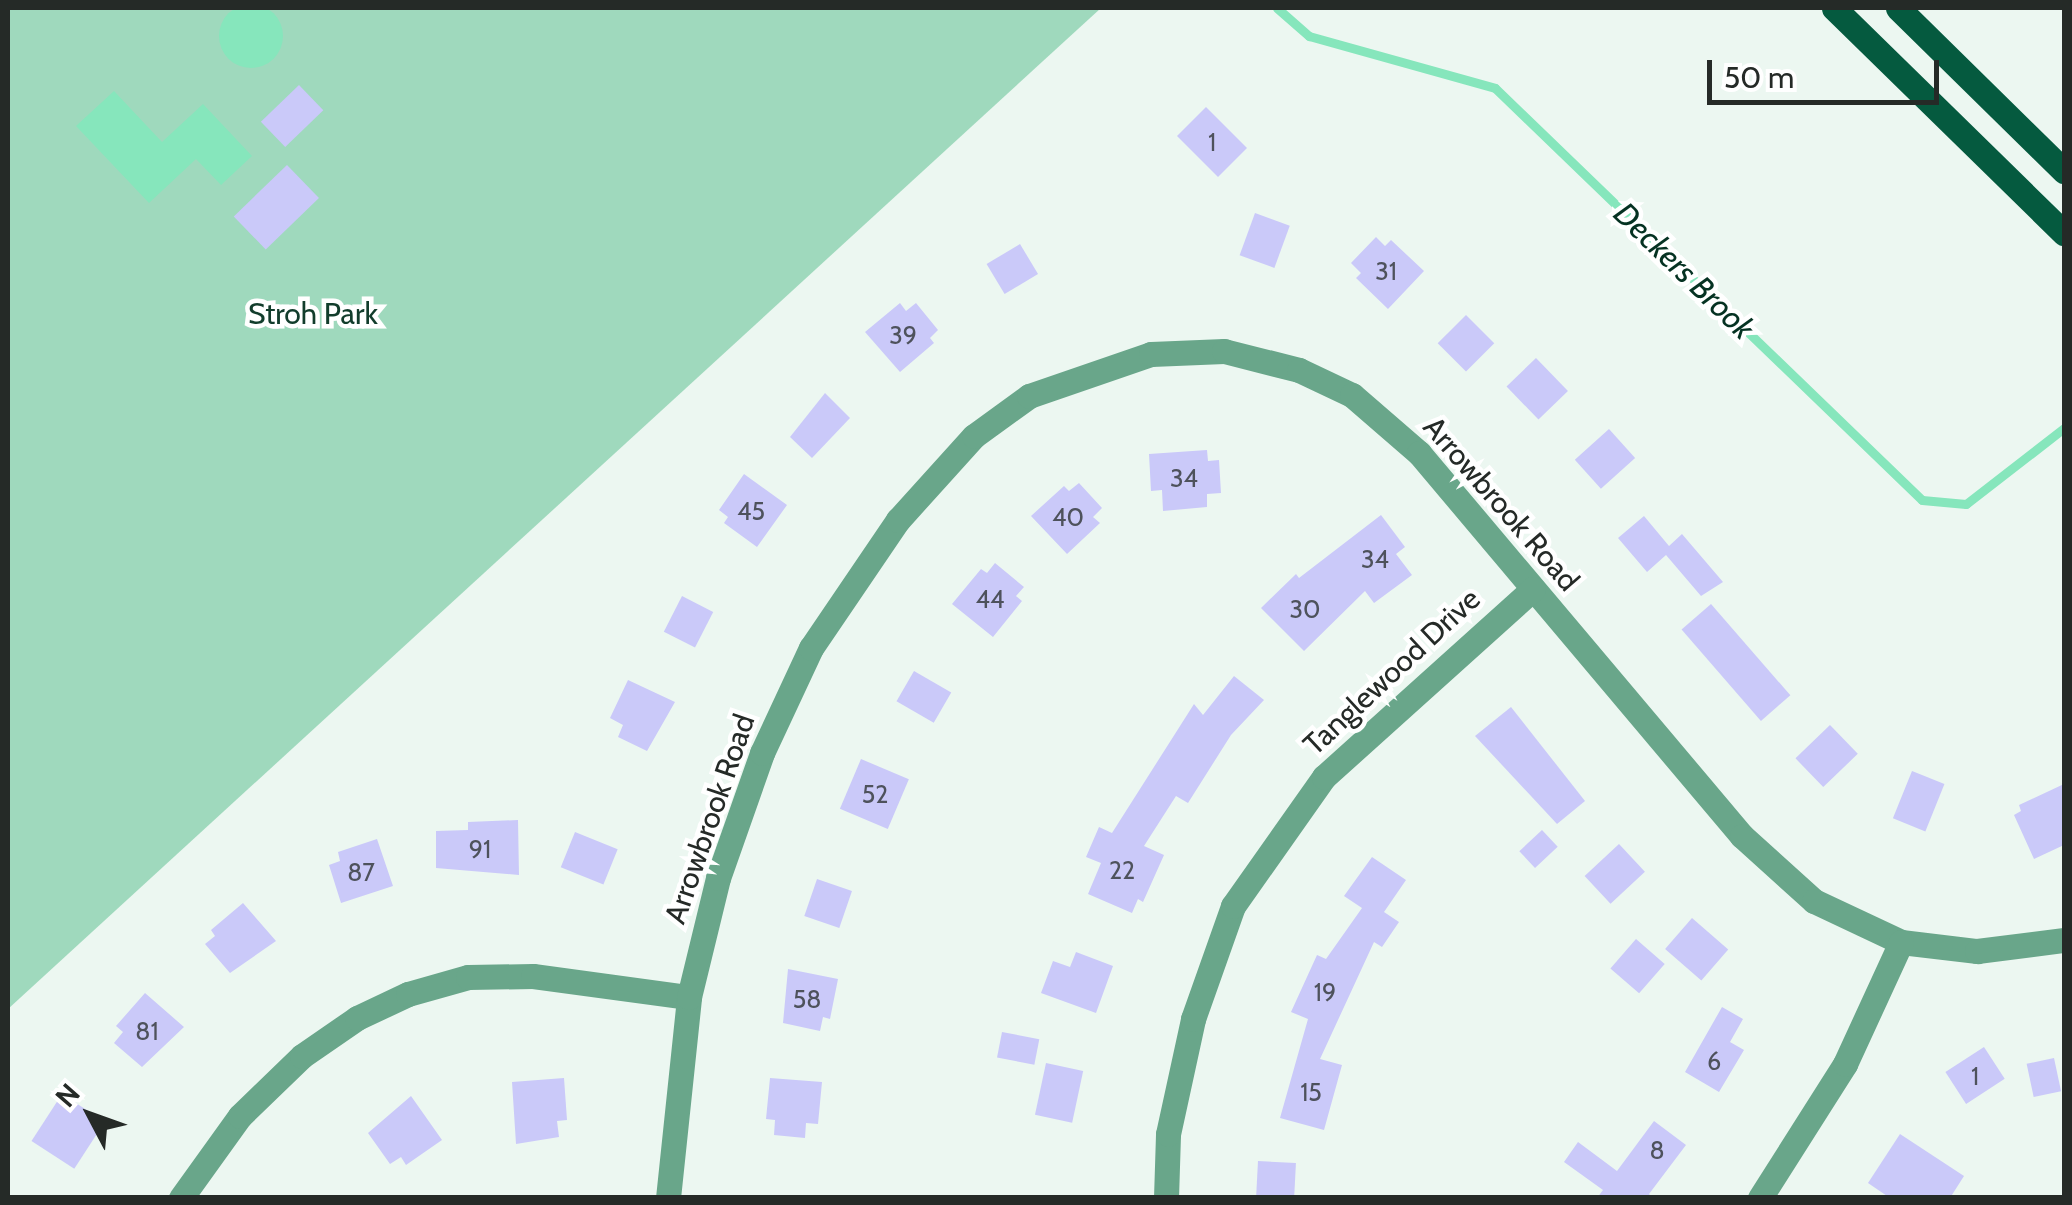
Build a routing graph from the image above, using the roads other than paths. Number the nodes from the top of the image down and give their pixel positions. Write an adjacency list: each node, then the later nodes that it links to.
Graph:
1 (1834, 8): 4 (main road)
2 (1898, 8): 3 (main road)
3 (2064, 171)
4 (2064, 232)
5 (1533, 589): 7 (street, Arrowbrook Road); 8 (street, Arrowbrook Road); 11 (street, Tanglewood Drive)
6 (2064, 940): 7 (street, Arrowbrook Road)
7 (1901, 942): 12 (street)
8 (689, 997): 9 (street); 10 (street, Arrowbrook Road)
9 (181, 1198)
10 (668, 1198)
11 (1166, 1198)
12 (1760, 1198)

